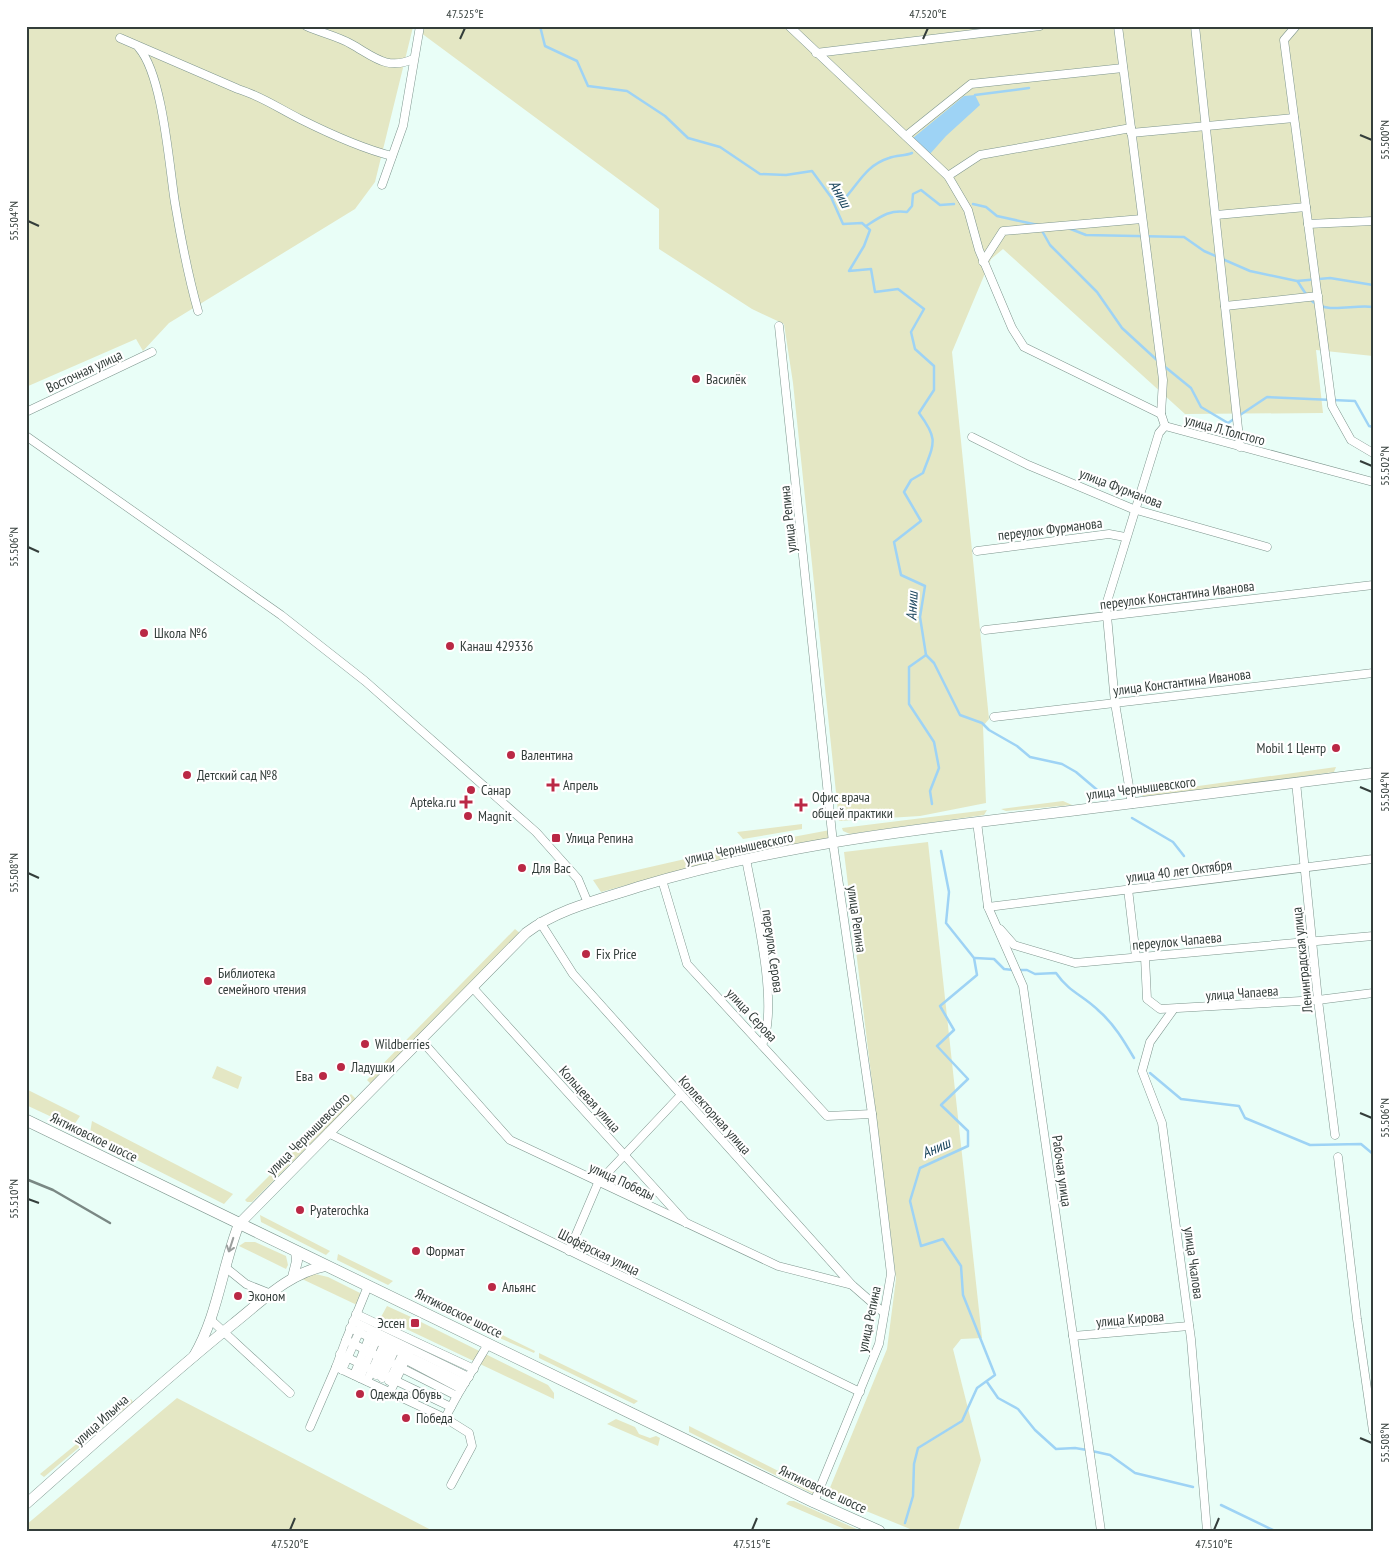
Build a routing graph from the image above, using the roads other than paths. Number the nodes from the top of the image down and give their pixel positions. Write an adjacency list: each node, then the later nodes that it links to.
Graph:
1 (306, 26): 11 (street)
2 (420, 26): 11 (street)
3 (789, 26): 10 (street)
4 (1040, 26): 10 (street)
5 (1118, 26): 12 (street)
6 (1195, 26): 14 (street)
7 (1296, 26): 13 (street)
8 (120, 38): 9 (street)
9 (136, 45): 17 (street); 28 (street)
10 (816, 53): 16 (street)
11 (413, 59): 17 (street)
12 (1123, 68): 15 (street); 16 (street)
13 (1294, 118): 14 (street); 20 (street)
14 (1206, 127): 15 (street); 21 (street)
15 (1131, 131): 18 (street); 22 (street)
16 (906, 136): 18 (street)
17 (392, 156): 19 (street)
18 (948, 176): 25 (street)
19 (382, 185)
20 (1306, 207): 21 (street); 24 (street)
21 (1216, 216): 27 (street)
22 (1142, 219): 25 (street); 32 (street)
23 (1373, 221): 24 (street)
24 (1308, 224): 26 (street)
25 (984, 262): 32 (street)
26 (1318, 296): 27 (street); 37 (street)
27 (1225, 306): 36 (street)
28 (198, 310)
29 (779, 326): 53 (street, улица Репина)
30 (152, 352): 31 (street, Восточная улица)
31 (26, 412)
32 (1160, 414): 33 (street, улица Л.Толстого)
33 (1165, 426): 36 (street, улица Л.Толстого); 39 (street)
34 (26, 436): 59 (street)
35 (972, 437): 39 (street, улица Фурманова)
36 (1240, 447): 38 (street, улица Л.Толстого)
37 (1373, 453)
38 (1373, 482)
39 (1133, 509): 40 (street); 41 (street, улица Фурманова)
40 (1125, 537): 42 (street, переулок Фурманова); 44 (street)
41 (1267, 547)
42 (977, 551)
43 (1373, 584): 44 (street, переулок Константина Иванова)
44 (1107, 616): 45 (street, переулок Константина Иванова); 47 (street)
45 (984, 630)
46 (1373, 673): 47 (street, улица Константина Иванова)
47 (1115, 703): 48 (street, улица Константина Иванова); 51 (street)
48 (994, 717)
49 (1373, 773): 50 (street, улица Чернышевского)
50 (1296, 782): 51 (street, улица Чернышевского); 56 (street, Ленинградская улица)
51 (1132, 804): 52 (street, улица Чернышевского)
52 (977, 822): 53 (street, улица Чернышевского); 60 (street, Рабочая улица)
53 (833, 843): 54 (street, улица Чернышевского); 73 (street, улица Репина)
54 (746, 859): 57 (street, улица Чернышевского); 71 (street, переулок Серова)
55 (1373, 859): 56 (street, улица 40 лет Октября)
56 (1305, 868): 58 (street, улица 40 лет Октября); 64 (street, Ленинградская улица)
57 (662, 880): 59 (street, улица Чернышевского); 71 (street, улица Серова)
58 (1128, 890): 60 (street, улица 40 лет Октября); 65 (street)
59 (588, 903): 61 (street, улица Чернышевского)
60 (988, 907): 62 (street, Рабочая улица)
61 (540, 922): 66 (street, улица Чернышевского); 72 (street, Коллекторная улица)
62 (994, 923): 65 (street, переулок Чапаева); 96 (street, Рабочая улица)
63 (1373, 936): 64 (street, переулок Чапаева)
64 (1313, 942): 65 (street, переулок Чапаева); 68 (street, Ленинградская улица)
65 (1140, 957): 69 (street)
66 (473, 988): 70 (street, улица Чернышевского); 77 (street, Кольцевая улица)
67 (1373, 993): 68 (street, улица Чапаева)
68 (1318, 1000): 69 (street, улица Чапаева); 76 (street, Ленинградская улица)
69 (1173, 1010): 93 (street, улица Чкалова)
70 (421, 1040): 75 (street, улица Чернышевского); 79 (street, улица Победы)
71 (762, 1045): 73 (street, улица Серова)
72 (681, 1095): 77 (street); 87 (street, Коллекторная улица)
73 (872, 1114): 90 (street, улица Репина)
74 (26, 1120): 80 (main road, Янтиковское шоссе)
75 (328, 1133): 80 (street, улица Чернышевского); 83 (street, Шофёрская улица)
76 (1335, 1135)
77 (623, 1155): 79 (street); 81 (street, Кольцевая улица)
78 (1338, 1157): 115 (street)
79 (598, 1183): 81 (street, улица Победы); 83 (street)
80 (239, 1224): 82 (main road, Янтиковское шоссе); 85 (street, улица Ильича, one-way to 85)
81 (689, 1226): 87 (street, улица Победы)
82 (296, 1251): 84 (main road, Янтиковское шоссе); 86 (street)
83 (568, 1251): 109 (street, Шофёрская улица)
84 (325, 1266): 86 (street, улица Ильича); 88 (main road, Янтиковское шоссе)
85 (225, 1267): 89 (street); 91 (street, улица Ильича)
86 (293, 1277): 89 (street, улица Ильича)
87 (852, 1285): 90 (street, Коллекторная улица)
88 (368, 1286): 92 (street); 98 (main road, Янтиковское шоссе)
89 (271, 1294): 94 (street, улица Ильича)
90 (884, 1313): 109 (street, улица Репина)
91 (211, 1320): 94 (street); 102 (street, улица Ильича)
92 (352, 1322): 95 (street); 97 (street); 104 (street); 106 (street); 106 (street)
93 (1190, 1326): 96 (street, улица Кирова); 121 (street, улица Чкалова)
94 (223, 1332): 102 (street, улица Ильича); 110 (street)
95 (390, 1334): 99 (street); 100 (street); 103 (street); 104 (street); 105 (street); 106 (street); 107 (street); 107 (street); 107 (street); 107 (street); 108 (street)
96 (1073, 1336): 120 (street, Рабочая улица)
97 (346, 1340): 99 (street); 101 (street)
98 (488, 1344): 106 (street); 117 (main road, Янтиковское шоссе)
99 (354, 1345): 100 (street); 107 (street)
100 (367, 1351): 103 (street); 107 (street)
101 (340, 1354): 107 (street); 112 (street)
102 (194, 1356): 118 (street, улица Ильича)
103 (378, 1357): 105 (street); 107 (street)
104 (400, 1357): 105 (street); 106 (street)
105 (392, 1364): 107 (street); 108 (street)
106 (450, 1364): 108 (street); 108 (street); 108 (street); 111 (street); 113 (street); 113 (street)
107 (365, 1380): 108 (street); 113 (street); 114 (street)
108 (428, 1382): 111 (street); 113 (street); 113 (street); 113 (street)
109 (860, 1392): 117 (street, улица Репина)
110 (290, 1393)
111 (457, 1396): 112 (street)
112 (451, 1407): 113 (street)
113 (425, 1409): 116 (street)
114 (310, 1427)
115 (1373, 1431)
116 (451, 1485)
117 (814, 1502): 119 (main road, Янтиковское шоссе)
118 (26, 1504)
119 (879, 1531)
120 (1102, 1531)
121 (1207, 1531)

